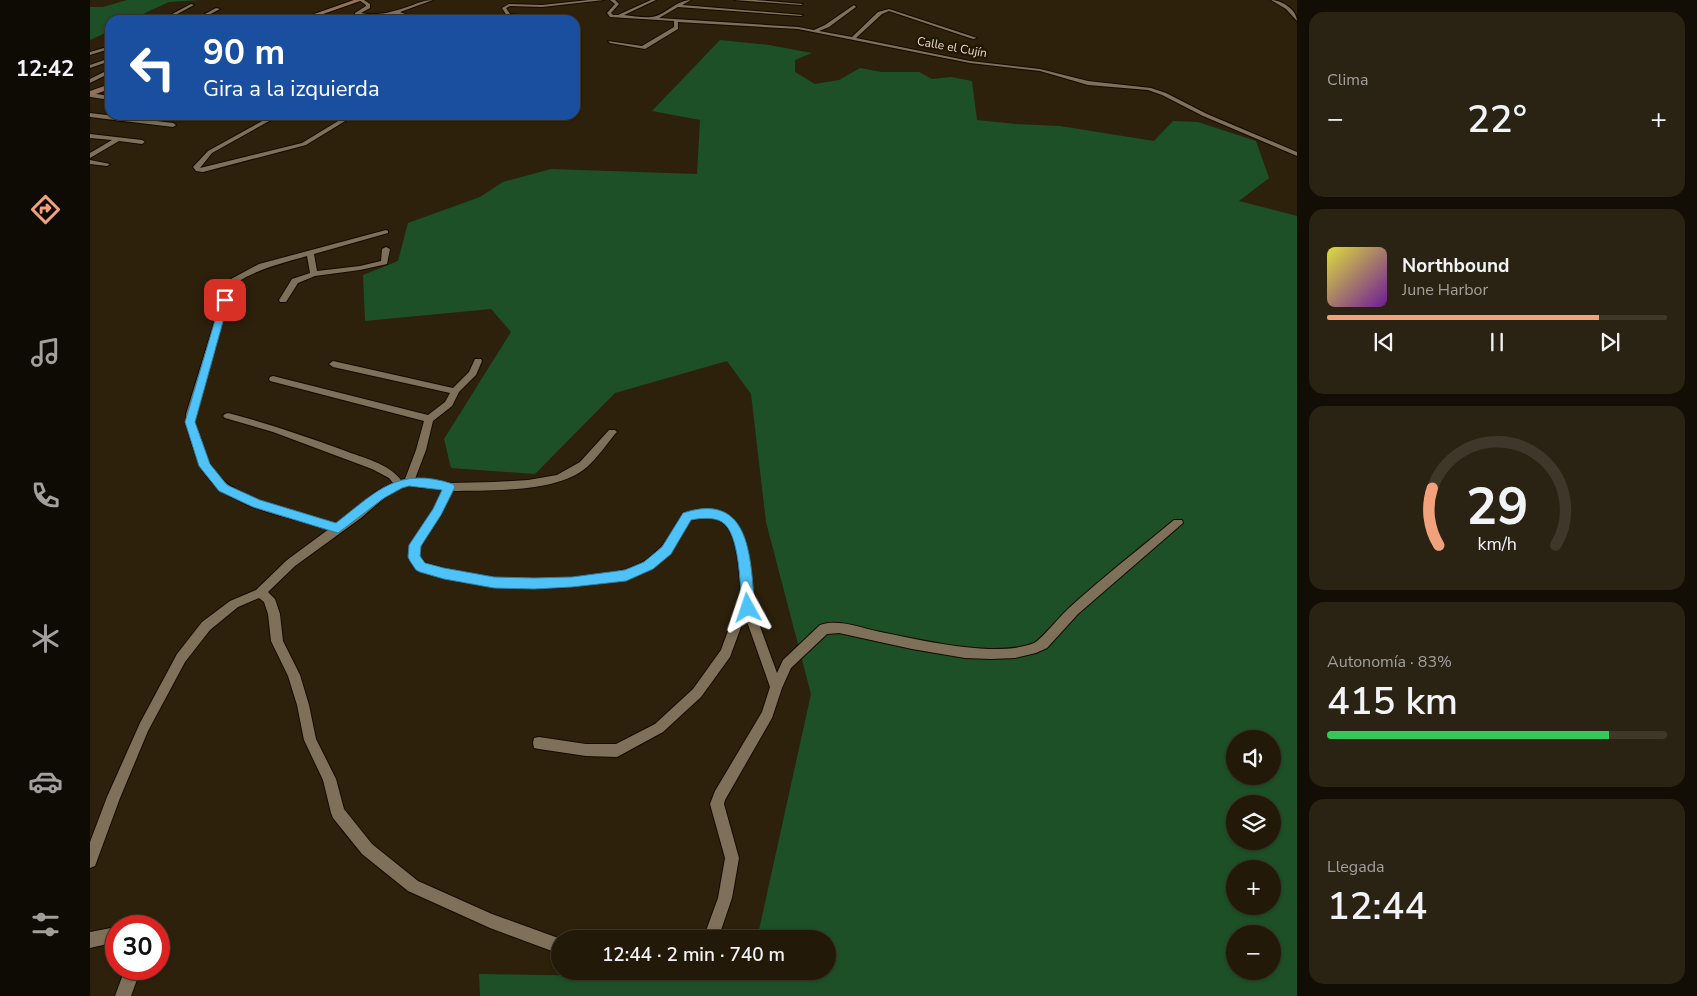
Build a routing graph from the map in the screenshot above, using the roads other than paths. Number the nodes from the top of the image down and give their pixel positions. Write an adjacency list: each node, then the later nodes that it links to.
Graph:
1 (360, 0): 18 (street); 21 (main road)
2 (431, 0): 18 (street)
3 (602, 0): 23 (street)
4 (612, 0): 24 (street)
5 (654, 0): 24 (street)
6 (689, 0): 12 (street)
7 (736, 0): 9 (street)
8 (1273, 0): 14 (street)
9 (801, 4)
10 (192, 5): 19 (street)
11 (728, 5): 17 (street)
12 (676, 6): 17 (street); 26 (street)
13 (854, 6): 30 (street)
14 (1284, 6): 15 (street); 25 (street)
15 (1297, 6)
16 (218, 9): 20 (street)
17 (725, 10): 28 (street); 29 (street)
18 (394, 11): 22 (street)
19 (173, 15)
20 (206, 15)
21 (315, 15)
22 (403, 15)
23 (508, 15)
24 (619, 17): 26 (street, Calle el Cujín)
25 (1296, 18)
26 (652, 19): 27 (street, Calle el Cujín)
27 (676, 20): 28 (street, Calle el Cujín); 33 (street)
28 (719, 22): 29 (street, Calle el Cujín)
29 (780, 26): 30 (street, Calle el Cujín)
30 (816, 31): 31 (street, Calle el Cujín)
31 (854, 38): 32 (street); 52 (street, Calle el Cujín)
32 (974, 38)
33 (610, 42)
34 (104, 49): 35 (street)
35 (90, 54)
36 (105, 61): 37 (street)
37 (90, 68)
38 (105, 74): 39 (street)
39 (90, 81)
40 (105, 88): 41 (main road)
41 (90, 95): 42 (street)
42 (105, 97)
43 (90, 115): 44 (street)
44 (105, 117)
45 (136, 120): 48 (street)
46 (268, 120): 47 (street)
47 (344, 120)
48 (173, 124)
49 (90, 136): 50 (street)
50 (118, 139): 51 (street); 53 (street)
51 (142, 142)
52 (1297, 154)
53 (90, 156)
54 (90, 162): 55 (street)
55 (107, 164)
56 (386, 232): 58 (street)
57 (386, 249): 59 (street)
58 (310, 252): 59 (street); 71 (street)
59 (314, 274): 60 (street)
60 (283, 300)
61 (478, 361): 64 (street)
62 (333, 364): 64 (street)
63 (273, 379): 66 (street)
64 (455, 391): 66 (street)
65 (228, 416): 68 (street)
66 (429, 419): 68 (street)
67 (612, 432): 69 (street)
68 (404, 483): 69 (street); 71 (street)
69 (449, 487): 73 (street)
70 (1178, 523): 74 (street)
71 (338, 528): 72 (street)
72 (260, 593): 76 (street); 80 (street)
73 (748, 608): 74 (street); 75 (street)
74 (776, 687): 77 (street)
75 (539, 743)
76 (90, 860)
77 (713, 930)
78 (105, 937): 79 (street)
79 (90, 940)
80 (551, 943)
81 (129, 980): 82 (street)
82 (123, 996)

